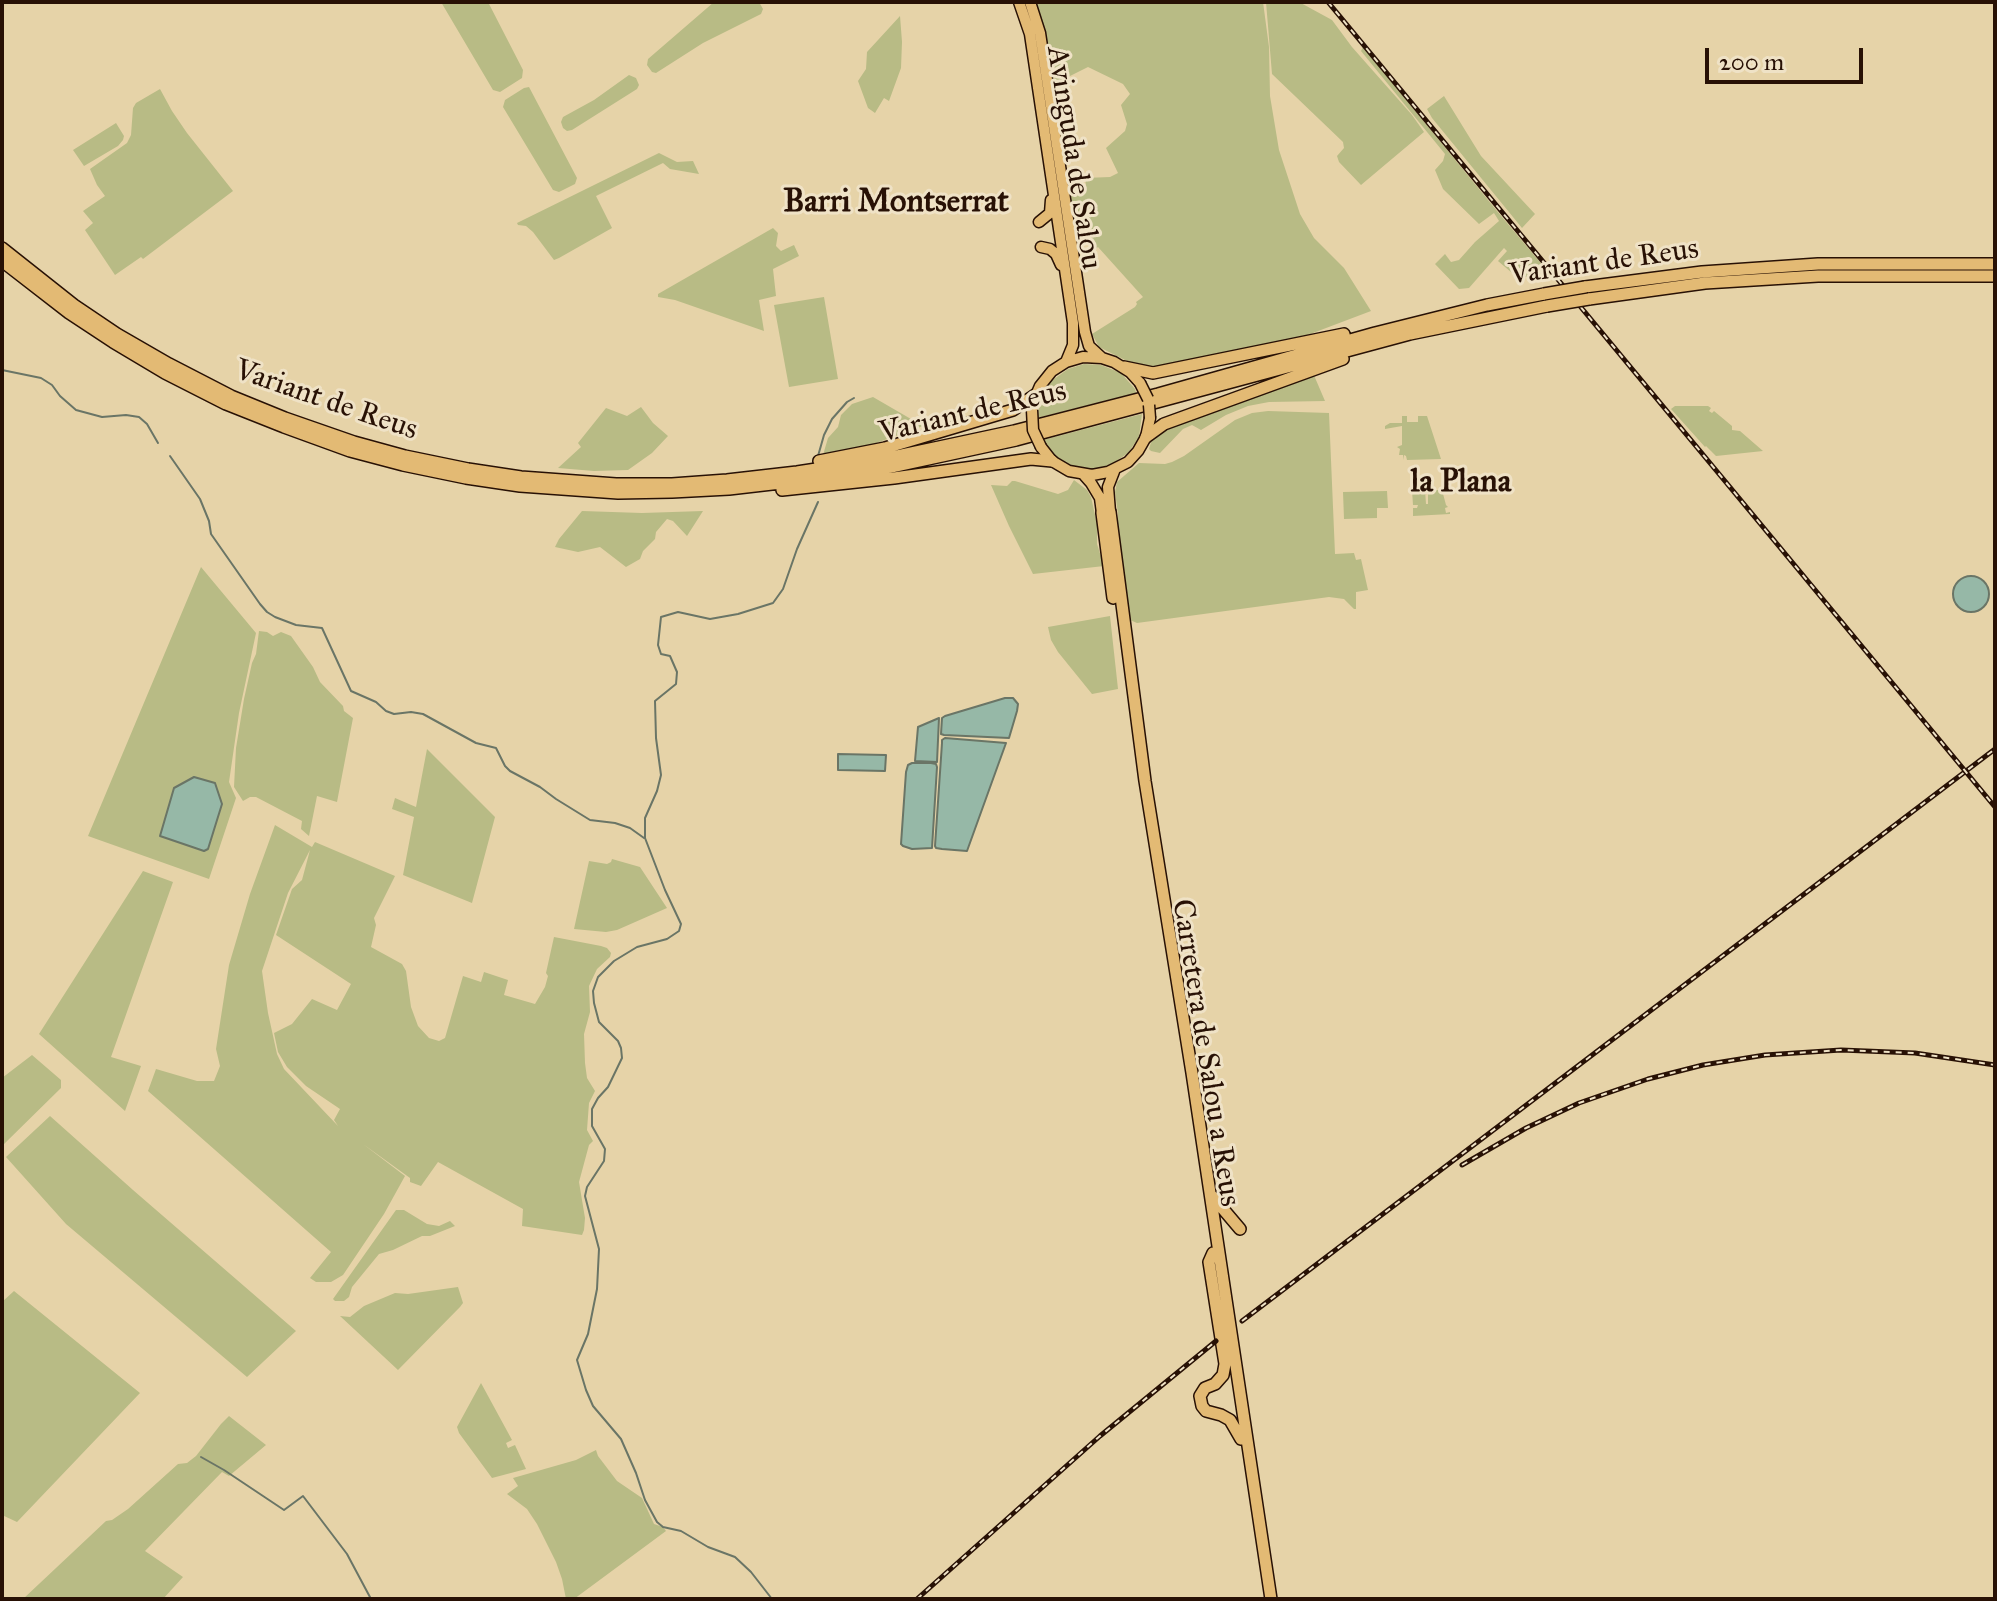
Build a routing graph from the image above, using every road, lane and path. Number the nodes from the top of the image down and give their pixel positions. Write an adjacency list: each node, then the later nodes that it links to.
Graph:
1 (1019, 2): 3 (main road, Avinguda de Salou)
2 (1030, 2): 12 (main road, Avinguda de Salou)
3 (1052, 178): 4 (main road); 10 (main road, Avinguda de Salou)
4 (1039, 222)
5 (1041, 247): 10 (main road)
6 (2, 248): 22 (highway, Variant de Reus)
7 (2, 261): 23 (highway, Variant de Reus)
8 (1995, 264): 11 (highway, Variant de Reus)
9 (1995, 276): 11 (highway, Variant de Reus)
10 (1069, 289): 12 (main road, Avinguda de Salou)
11 (1587, 293): 13 (highway, Variant de Reus, bridge)
12 (1078, 321): 14 (main road); 15 (main road)
13 (1409, 329): 16 (highway); 18 (highway); 22 (highway, Variant de Reus); 23 (highway, Variant de Reus)
14 (1102, 358): 15 (main road); 16 (main road)
15 (1066, 362): 17 (main road)
16 (1124, 367): 18 (main road, bridge)
17 (1035, 395): 19 (main road, bridge); 22 (highway)
18 (1146, 437): 20 (main road)
19 (1052, 461): 21 (main road); 23 (highway)
20 (1115, 469): 21 (main road); 24 (main road)
21 (1083, 474): 24 (main road)
22 (616, 484)
23 (687, 492)
24 (1106, 513): 25 (highway); 27 (highway, Carretera de Salou a Reus)
25 (1210, 1194): 26 (highway); 26 (highway)
26 (1216, 1239): 30 (highway)
27 (1213, 1253): 28 (highway, Carretera de Salou a Reus); 28 (highway)
28 (1241, 1439): 29 (highway, Carretera de Salou a Reus)
29 (1265, 1599)
30 (1271, 1599)

